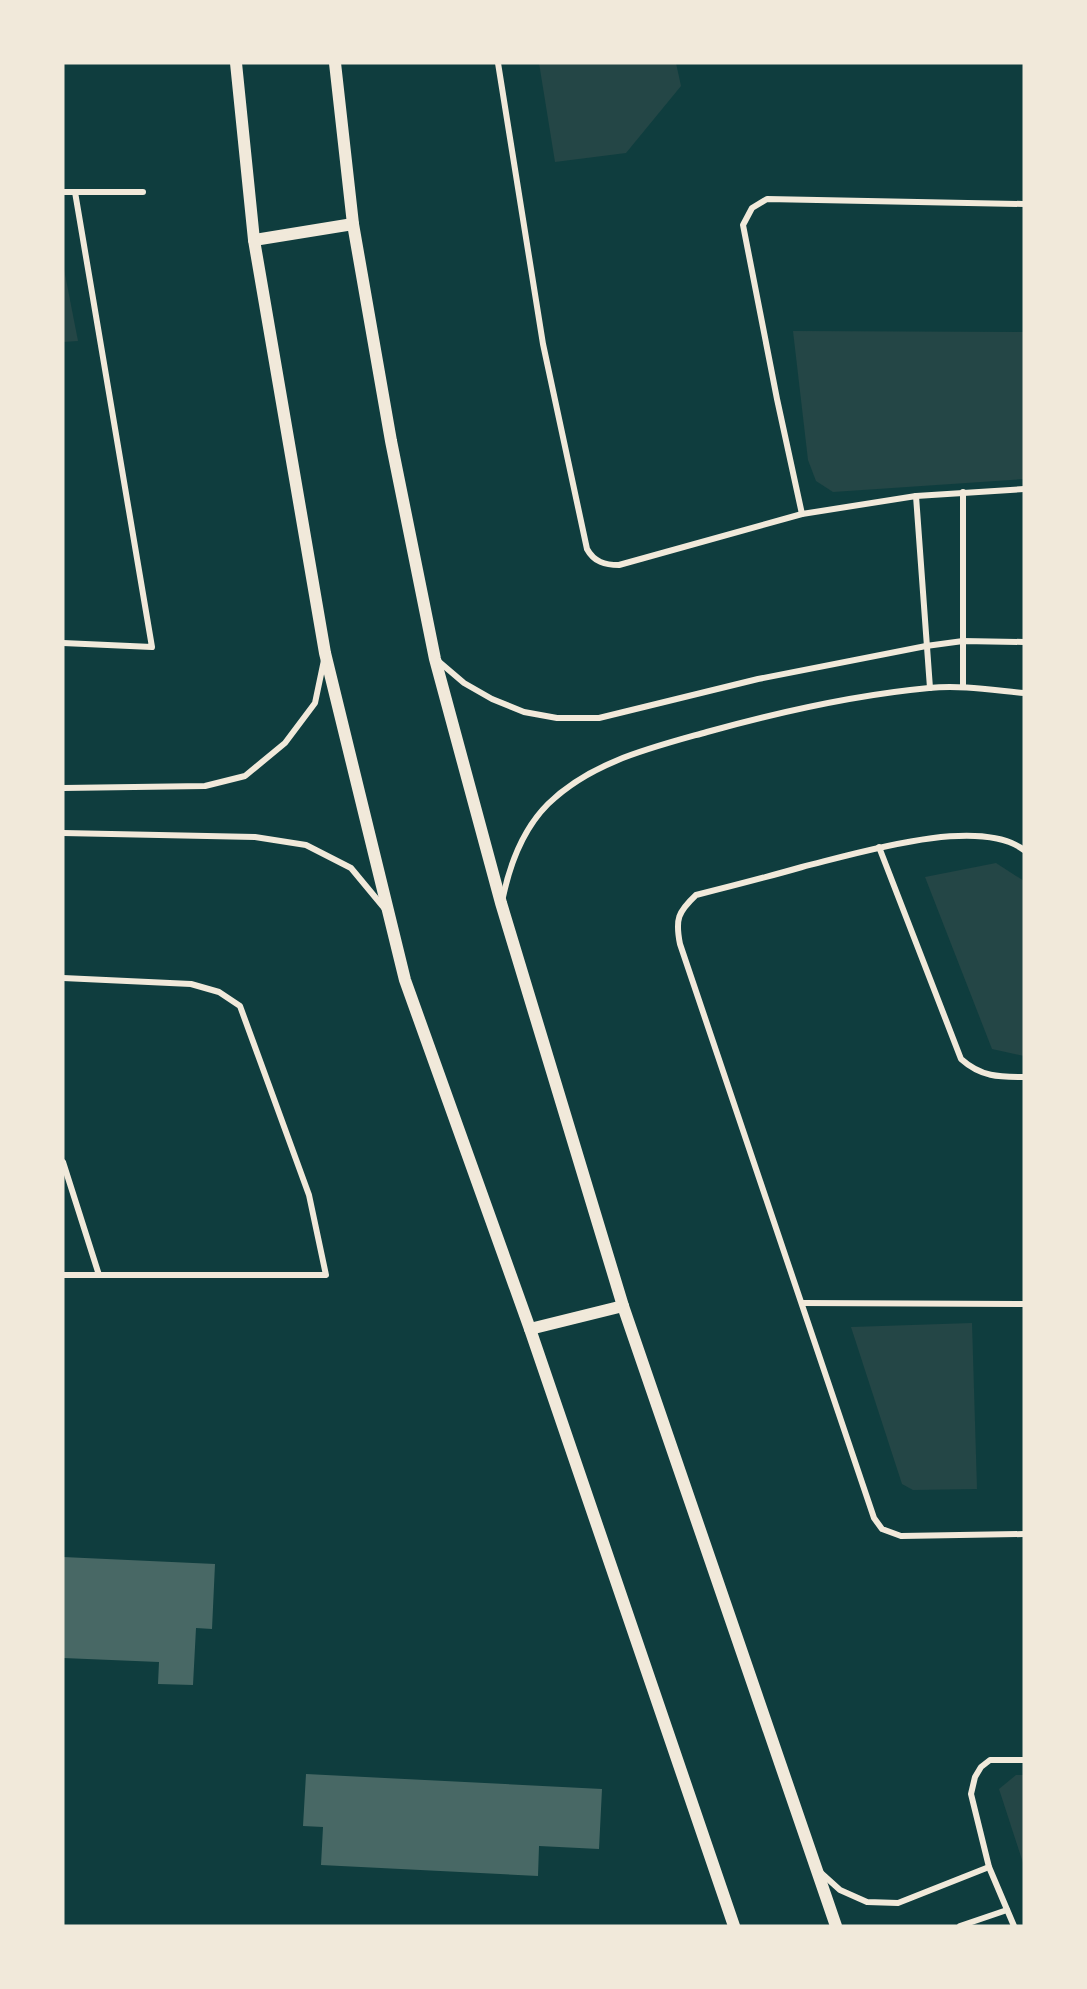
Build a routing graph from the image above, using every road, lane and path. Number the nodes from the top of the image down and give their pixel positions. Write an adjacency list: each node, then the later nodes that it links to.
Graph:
1 (236, 63): 9 (main road)
2 (335, 63): 8 (main road)
3 (498, 63): 13 (street)
4 (63, 192): 5 (street)
5 (75, 192): 6 (street); 16 (street)
6 (143, 192)
7 (1024, 204): 13 (street)
8 (353, 224): 9 (main road); 19 (main road)
9 (254, 240): 18 (main road)
10 (1024, 489): 11 (street)
11 (963, 492): 12 (street); 14 (street)
12 (916, 496): 13 (street); 17 (street)
13 (802, 514)
14 (963, 641): 15 (street); 17 (street); 20 (street)
15 (1024, 642)
16 (63, 643)
17 (926, 646): 19 (street); 21 (street)
18 (325, 653): 23 (street); 28 (main road)
19 (435, 659): 27 (main road)
20 (963, 687): 21 (street); 22 (street)
21 (930, 688): 27 (street)
22 (1024, 693)
23 (63, 788)
24 (63, 833): 28 (street)
25 (879, 847): 26 (street); 30 (street); 34 (street)
26 (1024, 850)
27 (501, 903): 36 (main road)
28 (388, 913): 37 (main road)
29 (63, 978): 33 (street)
30 (1024, 1077)
31 (63, 1162): 33 (street)
32 (63, 1275): 33 (street)
33 (99, 1275)
34 (802, 1303): 35 (street); 38 (street)
35 (1024, 1304)
36 (623, 1306): 37 (main road); 41 (main road)
37 (530, 1329): 43 (main road)
38 (1024, 1534)
39 (1024, 1760): 40 (street)
40 (989, 1867): 41 (street); 42 (street)
41 (817, 1870): 44 (main road)
42 (1007, 1910): 45 (street); 46 (street)
43 (734, 1926)
44 (836, 1926)
45 (960, 1926)
46 (1014, 1926)

